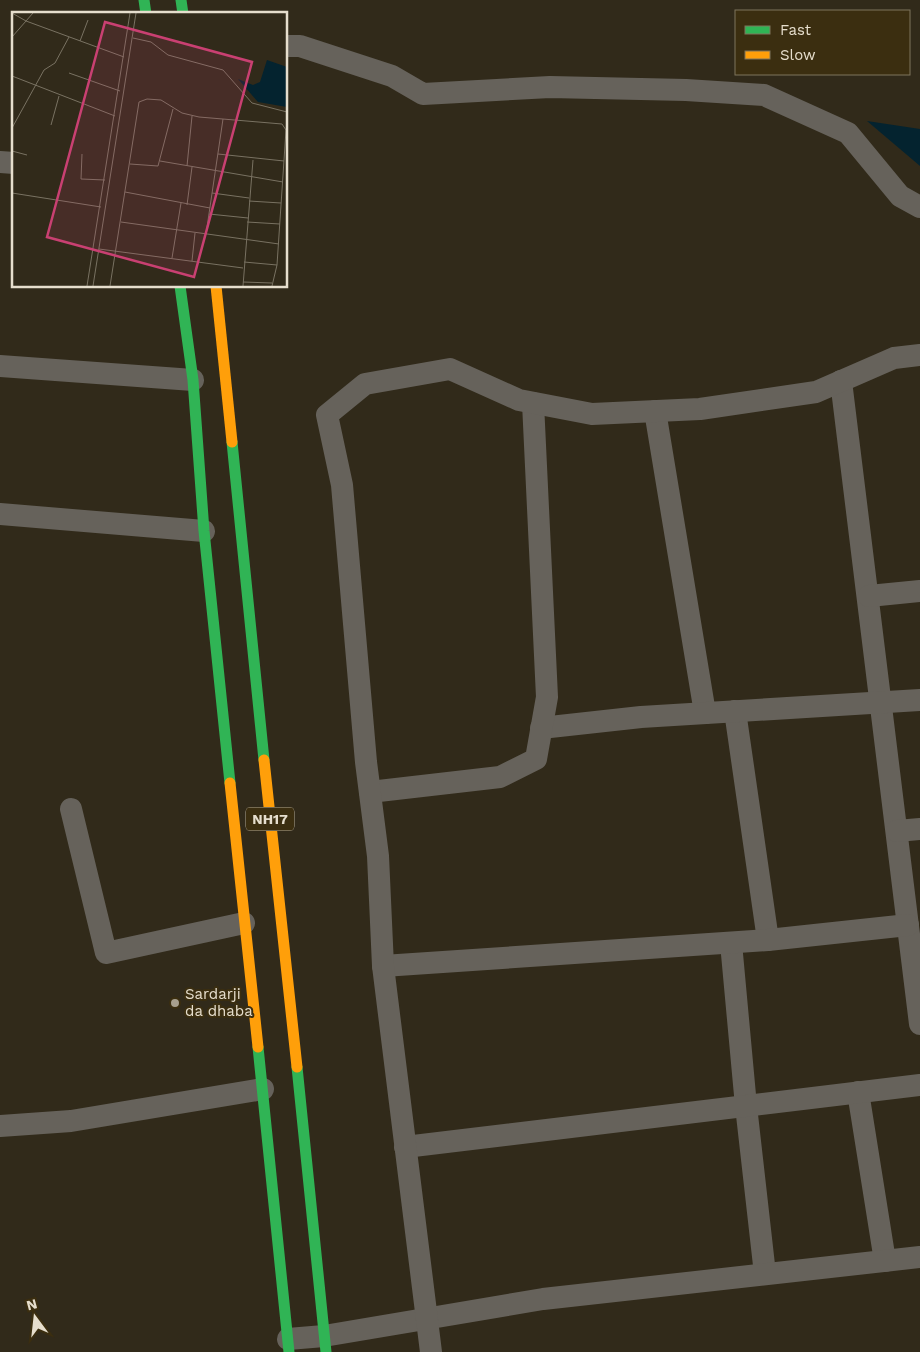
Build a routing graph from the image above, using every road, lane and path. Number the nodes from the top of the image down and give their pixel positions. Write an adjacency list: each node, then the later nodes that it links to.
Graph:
1 (288, 46): 2 (street)
2 (920, 207)
3 (180, 288): 7 (highway, NH17)
4 (216, 288): 41 (highway, NH17)
5 (920, 355): 8 (street)
6 (0, 366): 7 (street)
7 (193, 380): 12 (highway, NH17)
8 (841, 381): 10 (street); 14 (street)
9 (533, 403): 10 (street); 19 (street); 20 (street)
10 (655, 411): 18 (street)
11 (0, 514): 12 (street)
12 (204, 531): 24 (highway, NH17)
13 (920, 591): 14 (street)
14 (868, 596): 16 (street)
15 (920, 700): 16 (street)
16 (882, 702): 17 (street); 23 (street)
17 (735, 711): 18 (street); 26 (street)
18 (705, 713): 19 (street)
19 (541, 728): 20 (street)
20 (370, 792): 29 (street)
21 (71, 809): 24 (street)
22 (920, 828): 23 (street)
23 (897, 831): 25 (street)
24 (244, 922): 32 (highway, NH17)
25 (908, 925): 26 (street); 28 (street)
26 (768, 940): 27 (street)
27 (731, 942): 29 (street); 34 (street)
28 (916, 960): 30 (street)
29 (383, 966): 36 (street)
30 (920, 1024)
31 (920, 1085): 33 (street)
32 (263, 1089): 35 (street); 42 (highway, NH17)
33 (858, 1092): 34 (street); 38 (street)
34 (746, 1106): 36 (street); 39 (street)
35 (0, 1126)
36 (405, 1147): 40 (street)
37 (920, 1257): 38 (street)
38 (885, 1261): 39 (street)
39 (765, 1274): 40 (street)
40 (428, 1318): 41 (street); 43 (street)
41 (325, 1344): 42 (street)
42 (288, 1345)
43 (431, 1352)

